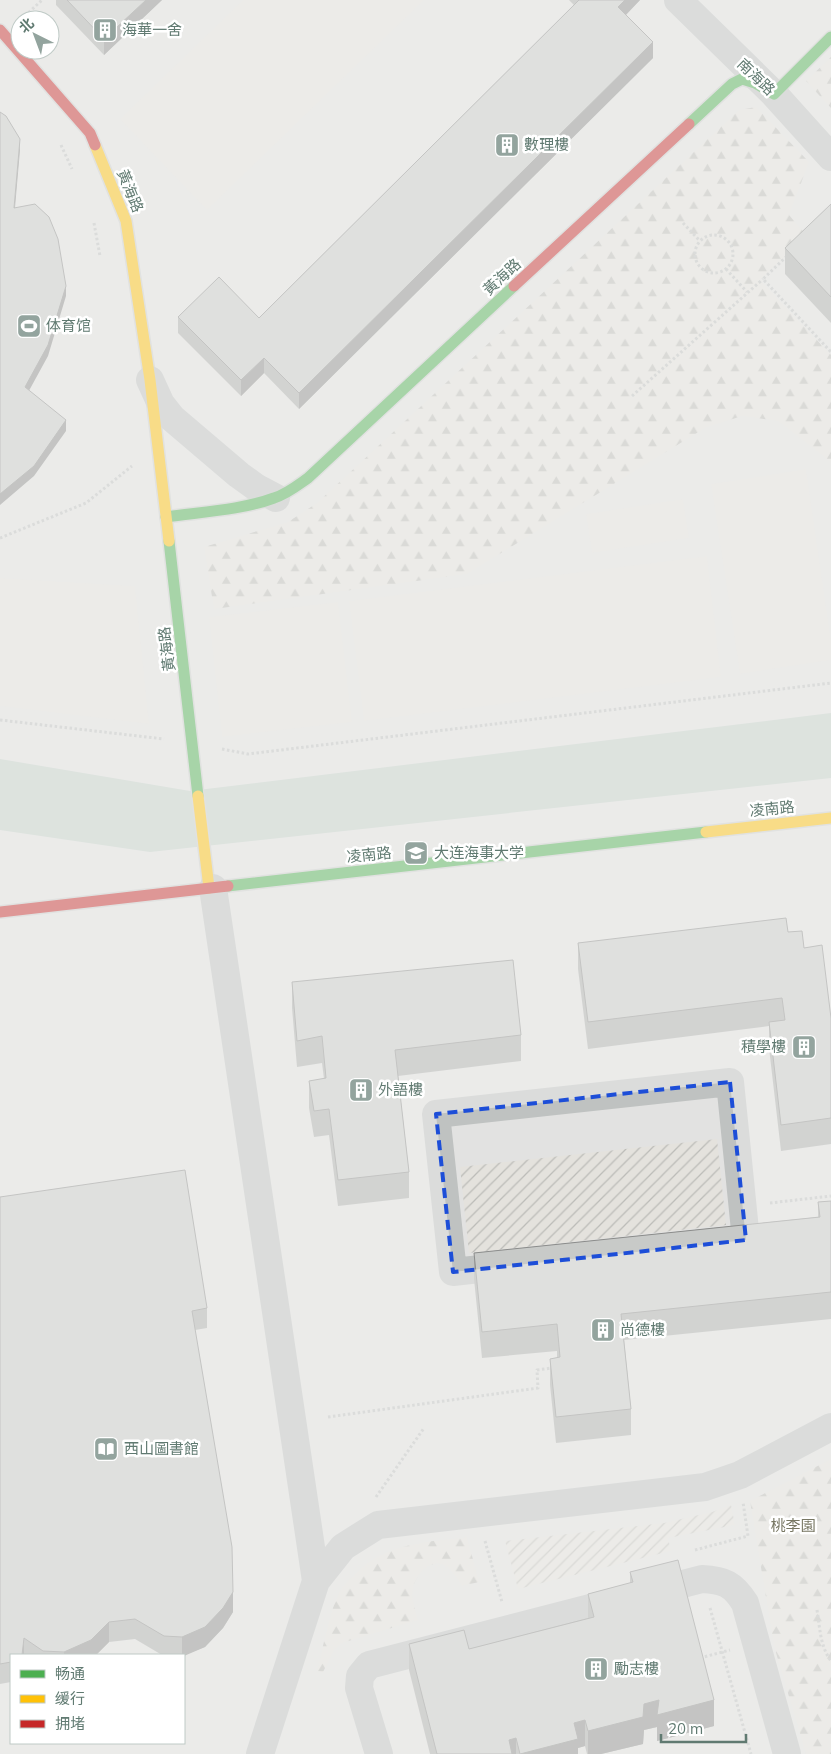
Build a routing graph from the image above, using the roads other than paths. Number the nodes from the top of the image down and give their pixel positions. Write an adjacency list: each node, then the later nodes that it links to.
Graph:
1 (678, 0): 4 (street, 南海路)
2 (0, 30): 6 (street, 黃海路)
3 (831, 37): 4 (street)
4 (774, 94): 5 (street, 南海路); 7 (street, 黃海路)
5 (831, 157)
6 (150, 380): 7 (street); 8 (street, 黃海路)
7 (276, 498): 8 (street, 黃海路)
8 (166, 517): 10 (street, 黃海路)
9 (831, 818): 10 (street, 凌南路)
10 (211, 888): 11 (street, 凌南路); 14 (street)
11 (0, 912)
12 (743, 1206): 12 (street)
13 (831, 1427): 14 (street)
14 (316, 1581): 15 (street)
15 (260, 1754)
16 (379, 1754): 17 (street)
17 (787, 1754)

